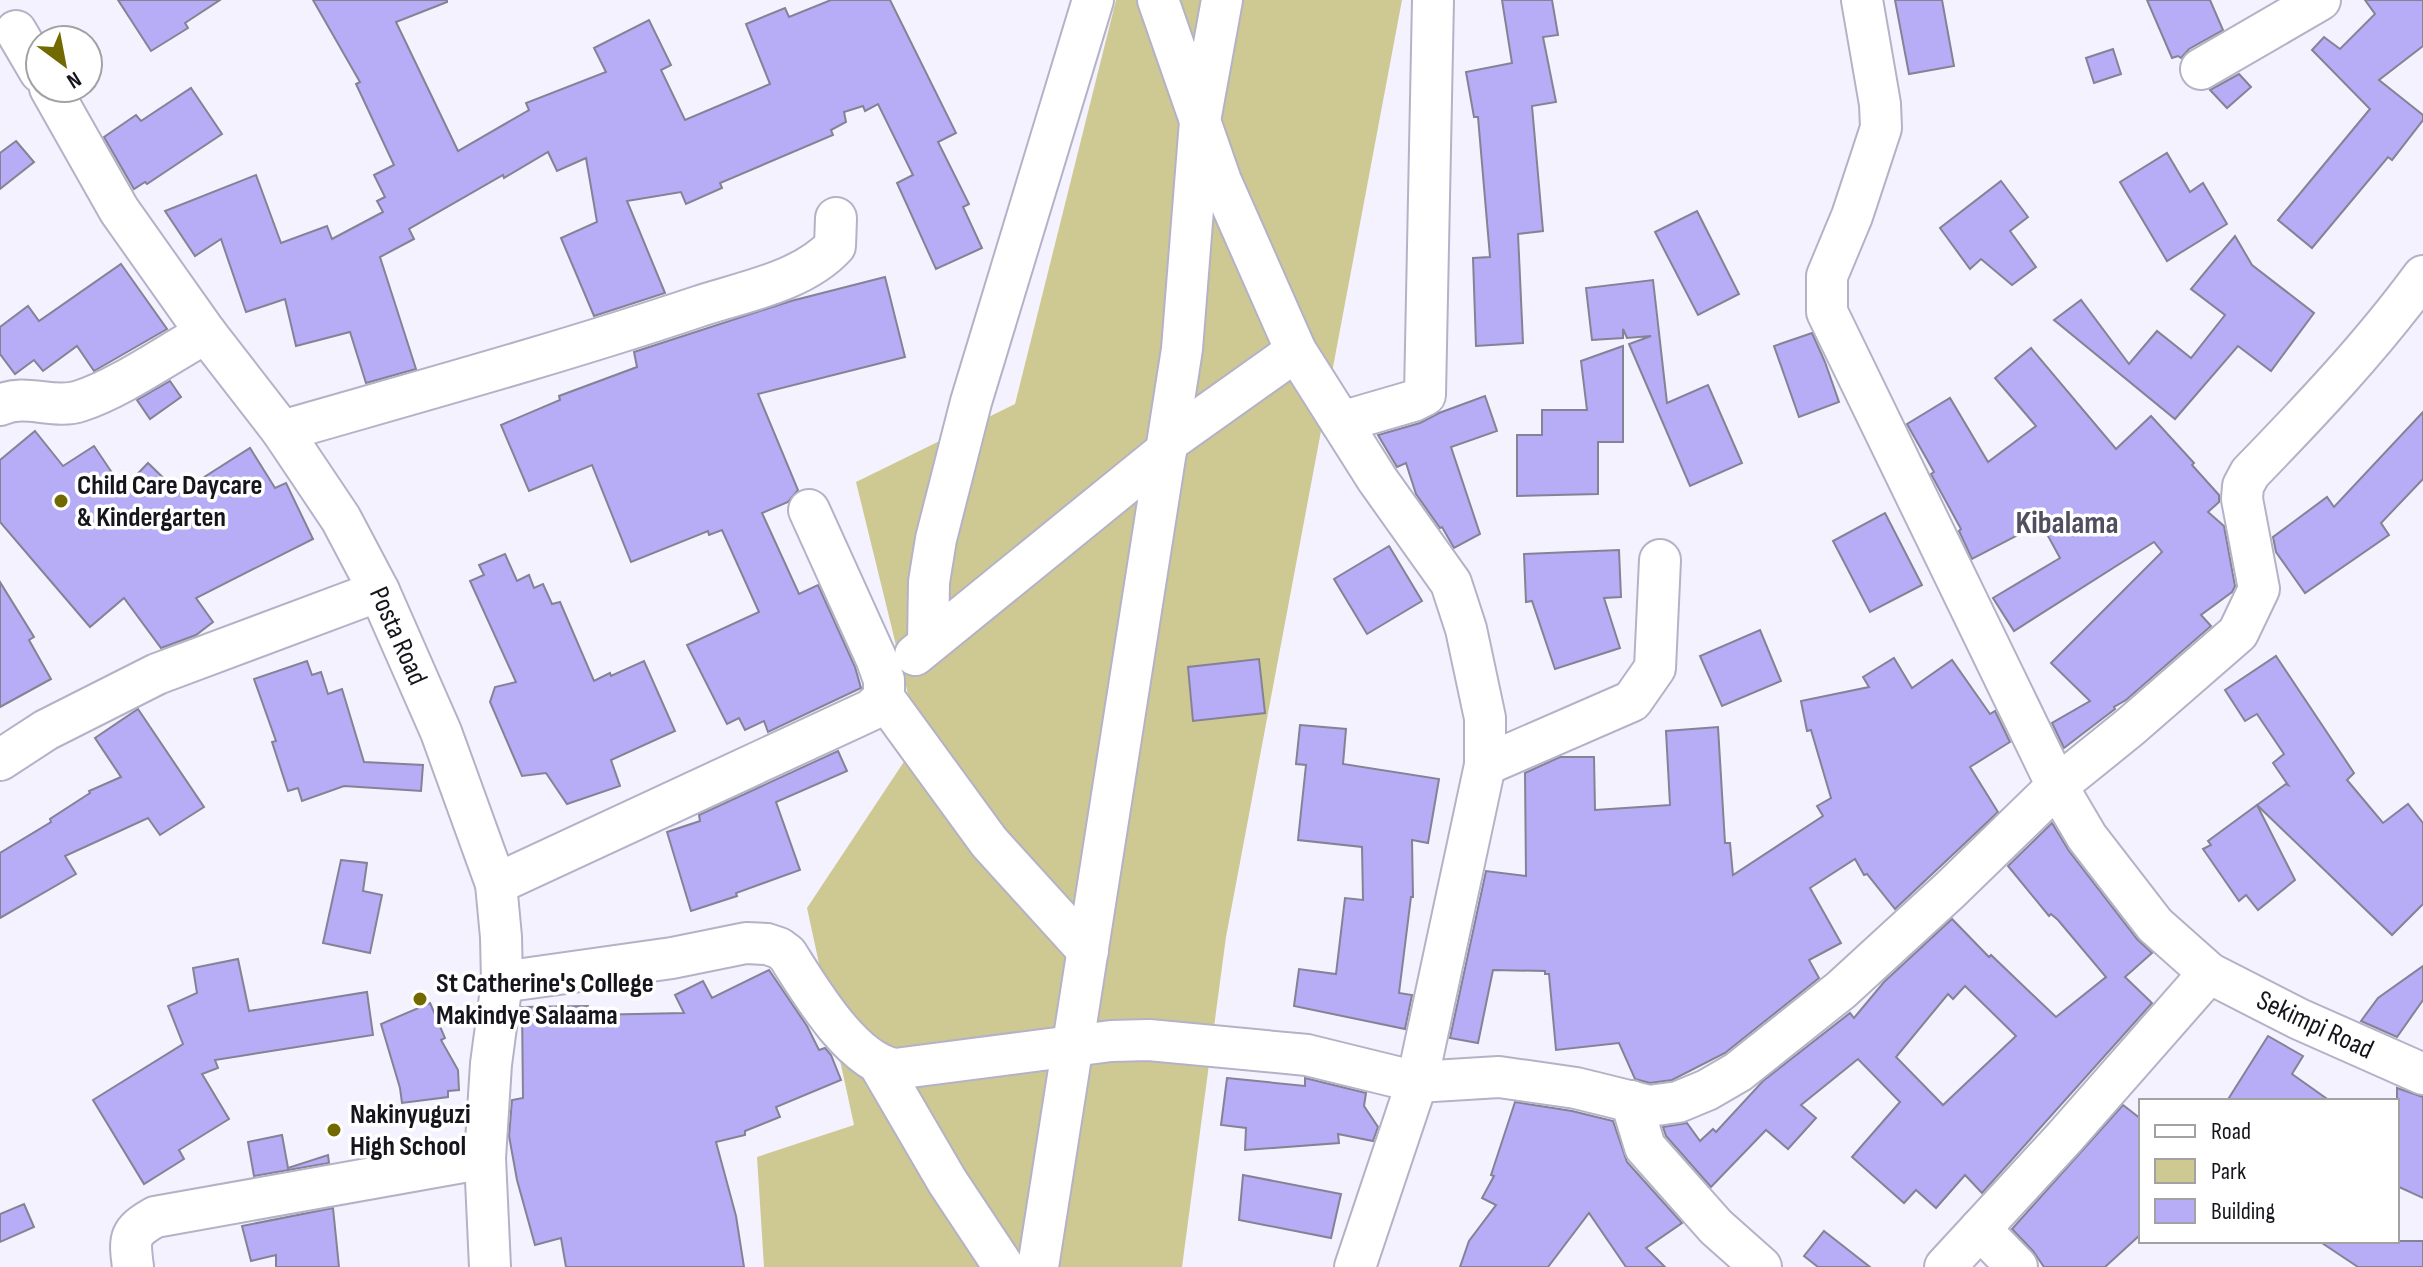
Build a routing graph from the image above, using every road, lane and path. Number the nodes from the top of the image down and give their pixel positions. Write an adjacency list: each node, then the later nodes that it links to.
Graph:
1 (1093, 0): 23 (street)
2 (1158, 0): 11 (street)
3 (1222, 0): 11 (street)
4 (1433, 0): 17 (street)
5 (1862, 0): 27 (street, Sekimpi Road)
6 (2320, 0): 9 (street)
7 (15, 19): 8 (street)
8 (24, 38)
9 (2201, 69)
10 (59, 104): 14 (street, Posta Road)
11 (1200, 121): 15 (street); 19 (street)
12 (836, 218): 18 (street)
13 (2423, 276): 27 (street)
14 (206, 333): 16 (street); 18 (street, Posta Road)
15 (1296, 351): 17 (street); 19 (street)
16 (0, 405)
17 (1341, 422): 26 (street)
18 (282, 431): 22 (street, Posta Road)
19 (1167, 446): 23 (street); 29 (street)
20 (809, 510): 24 (street)
21 (1660, 560): 26 (street)
22 (379, 591): 25 (street); 28 (street, Posta Road)
23 (928, 644): 24 (street)
24 (884, 689): 28 (street); 29 (street)
25 (0, 760)
26 (1485, 765): 35 (street)
27 (2057, 786): 30 (street, Sekimpi Road); 36 (street)
28 (496, 884): 31 (street, Posta Road)
29 (1088, 951): 32 (street)
30 (2209, 973): 33 (street, Sekimpi Road); 38 (street)
31 (502, 982): 34 (street); 37 (street, Posta Road)
32 (1075, 1047): 34 (street); 35 (street); 42 (street)
33 (2415, 1059)
34 (880, 1066): 41 (street)
35 (1417, 1082): 36 (street); 43 (street)
36 (1631, 1101): 44 (street)
37 (485, 1158): 39 (street); 40 (street, Posta Road)
38 (1980, 1229): 45 (street); 46 (street)
39 (133, 1267)
40 (490, 1267)
41 (1004, 1267)
42 (1038, 1267)
43 (1355, 1267)
44 (1761, 1267)
45 (1945, 1267)
46 (2017, 1267)

